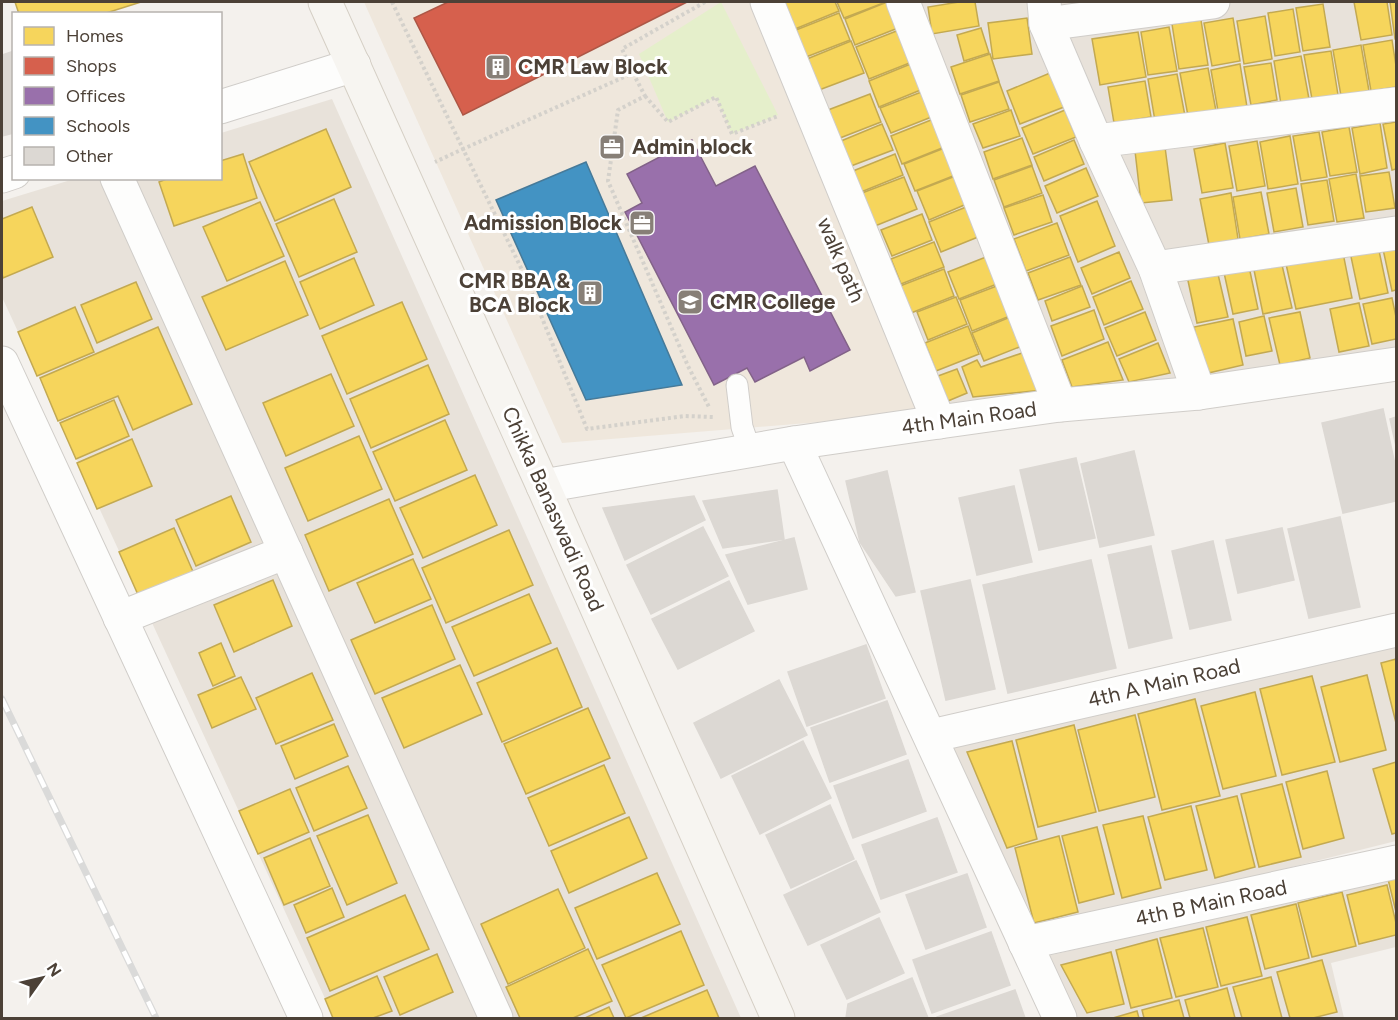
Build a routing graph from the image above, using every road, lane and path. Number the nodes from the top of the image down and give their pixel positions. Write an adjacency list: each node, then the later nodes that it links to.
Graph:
1 (327, 2): 8 (main road, Chikka Banaswadi Road)
2 (392, 2): 15 (path)
3 (705, 2): 9 (path)
4 (767, 2): 26 (street)
5 (903, 2): 23 (street)
6 (1213, 2): 7 (street)
7 (1045, 13): 14 (street)
8 (354, 65): 12 (street); 29 (main road, Chikka Banaswadi Road)
9 (633, 73): 10 (path); 15 (path)
10 (645, 96): 13 (path); 25 (path)
11 (1396, 104): 14 (street)
12 (222, 106)
13 (781, 123)
14 (1096, 141): 18 (street)
15 (463, 149): 25 (path)
16 (118, 180): 30 (street)
17 (1396, 233): 18 (street)
18 (1155, 268): 22 (street)
19 (2, 363): 31 (street)
20 (1396, 364): 22 (street, 4th Main Road)
21 (737, 385): 24 (lane)
22 (1199, 393): 23 (street, 4th Main Road)
23 (1060, 405): 26 (street, 4th Main Road)
24 (741, 415): 25 (path); 28 (lane)
25 (715, 417)
26 (939, 422): 27 (street, 4th Main Road)
27 (794, 443): 28 (street, 4th Main Road); 33 (street)
28 (750, 450): 29 (street, 4th Main Road)
29 (543, 486): 38 (main road, Chikka Banaswadi Road)
30 (286, 552): 31 (street); 37 (street)
31 (120, 618): 36 (street)
32 (1396, 630): 33 (street, 4th A Main Road)
33 (931, 736): 35 (street)
34 (1396, 862): 35 (street, 4th B Main Road)
35 (1025, 944): 39 (street)
36 (306, 1018)
37 (496, 1018)
38 (778, 1018)
39 (1060, 1018)

